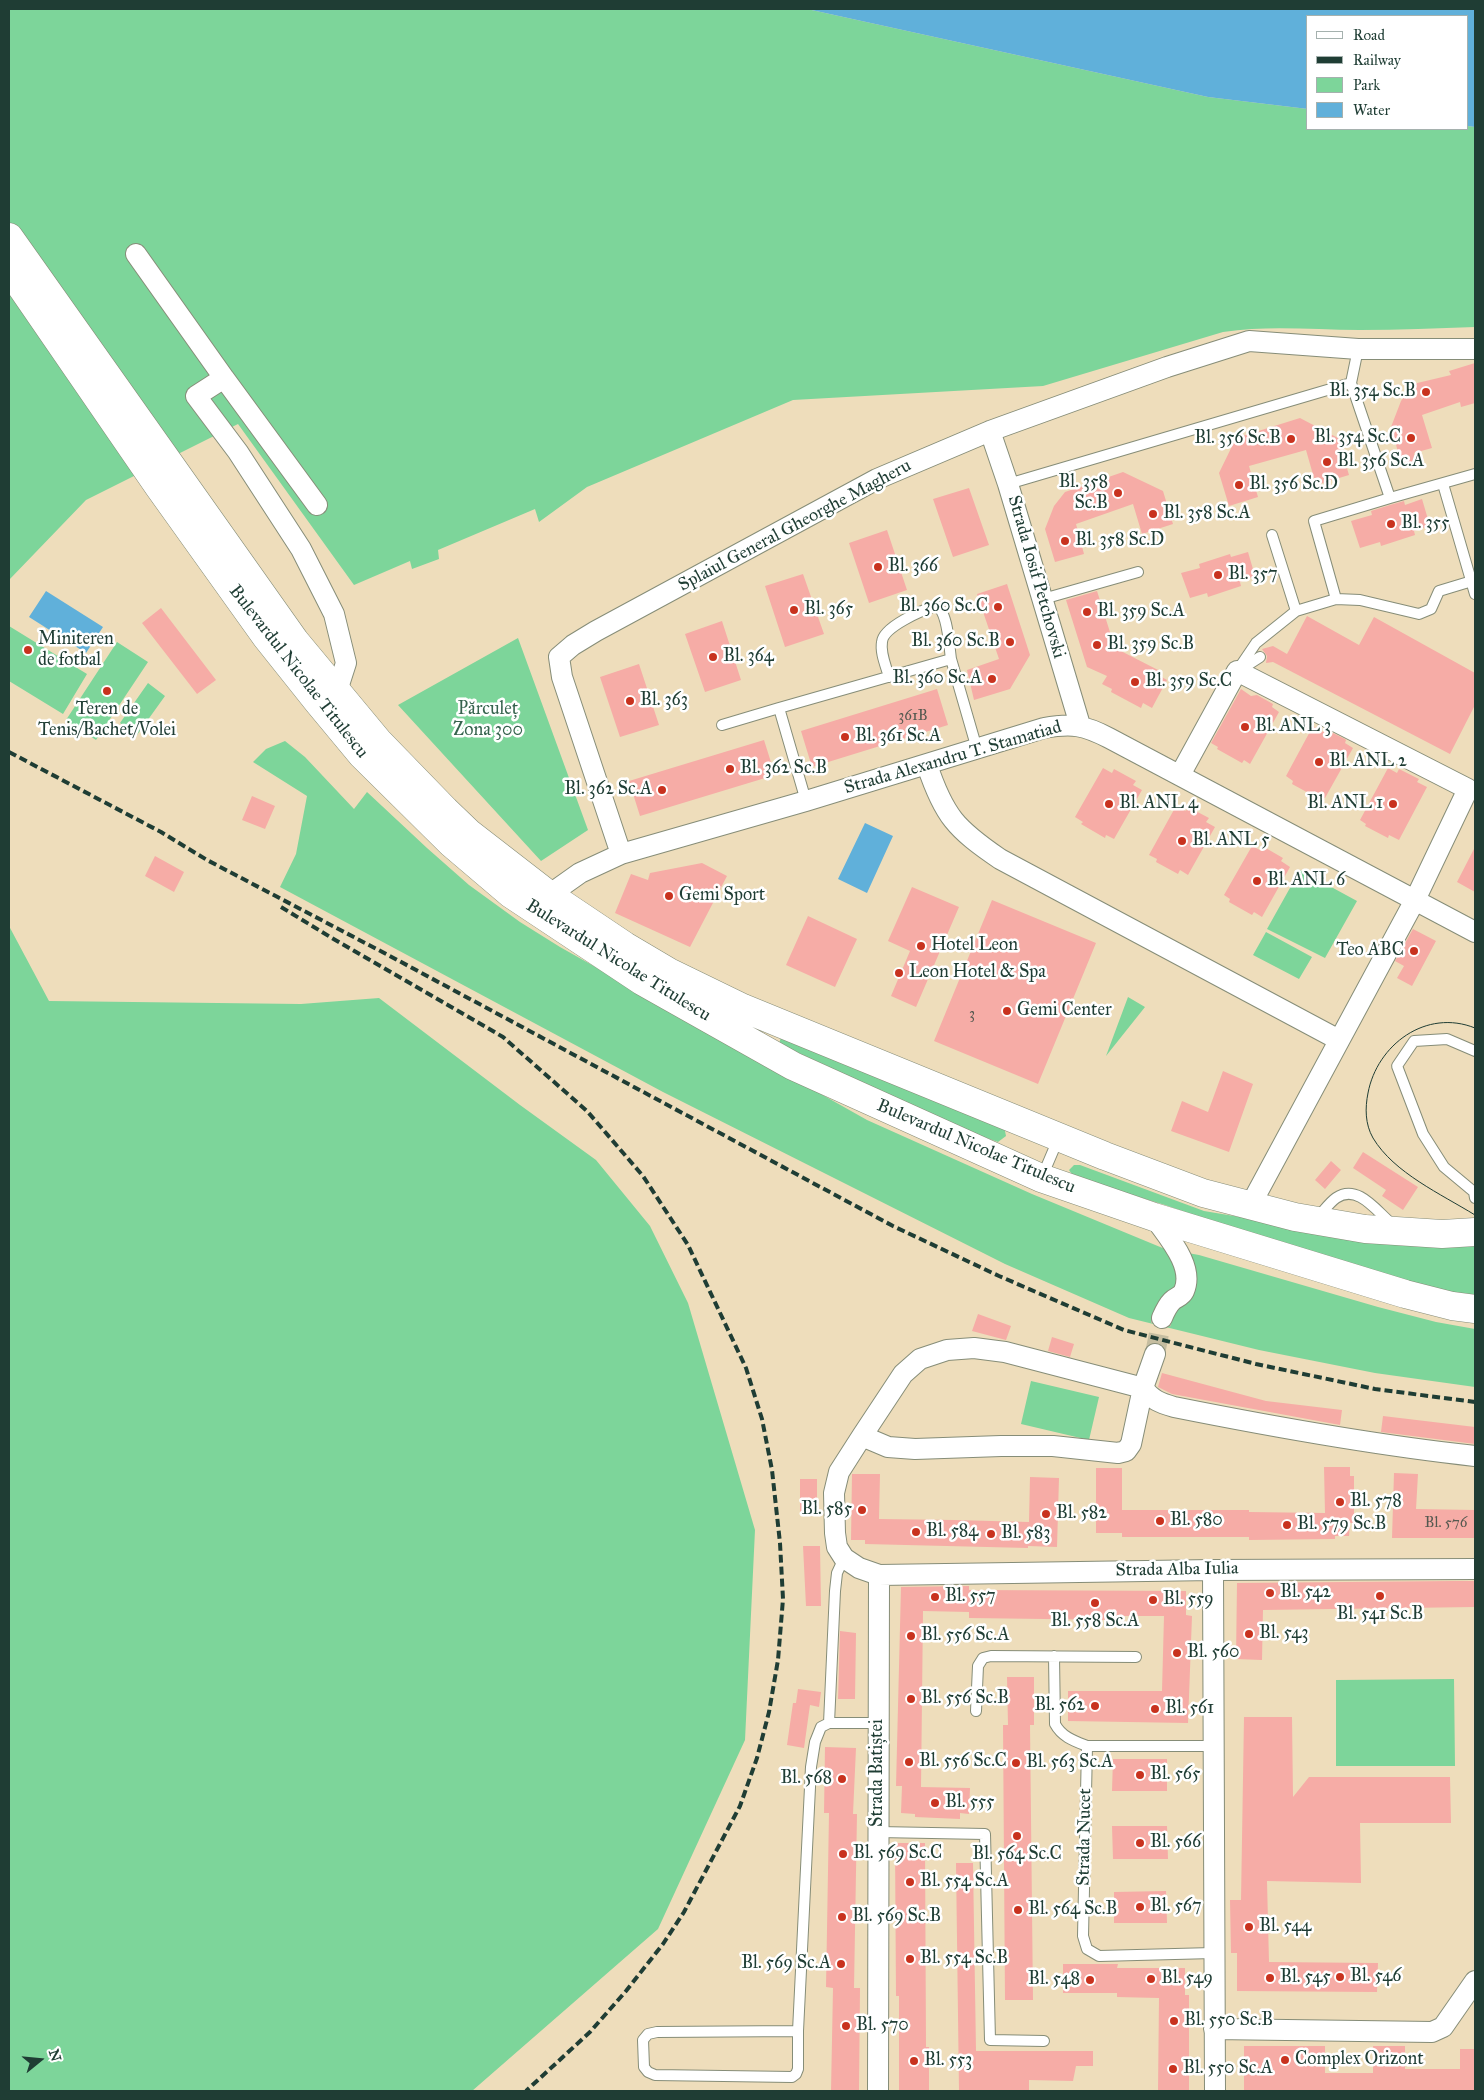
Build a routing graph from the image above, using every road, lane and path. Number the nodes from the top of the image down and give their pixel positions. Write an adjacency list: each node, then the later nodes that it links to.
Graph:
1 (9, 237): 10 (main road, Bulevardul Nicolae Titulescu)
2 (136, 254): 6 (street)
3 (9, 269): 10 (main road, Bulevardul Nicolae Titulescu)
4 (1358, 349): 5 (street, Splaiul General Gheorghe Magheru); 7 (lane); 8 (street, Splaiul General Gheorghe Magheru)
5 (1475, 349)
6 (224, 378): 14 (street); 26 (street)
7 (1351, 383): 11 (lane); 13 (lane)
8 (990, 431): 11 (street, Strada Iosif Petchovski); 35 (street, Splaiul General Gheorghe Magheru)
9 (1475, 474): 12 (lane)
10 (168, 481): 26 (main road, Bulevardul Nicolae Titulescu); 42 (main road, Bulevardul Nicolae Titulescu)
11 (1008, 484): 19 (street, Strada Iosif Petchovski)
12 (1443, 484): 13 (lane); 17 (lane)
13 (1390, 498): 20 (lane)
14 (317, 505)
15 (1272, 535): 21 (lane)
16 (1138, 572): 19 (lane)
17 (1472, 581): 18 (lane); 20 (lane)
18 (1475, 594)
19 (1042, 599): 29 (street, Strada Iosif Petchovski)
20 (1336, 599): 21 (lane)
21 (1296, 611): 24 (lane)
22 (1260, 658): 24 (lane)
23 (951, 659): 25 (lane); 25 (lane); 30 (lane)
24 (1237, 671): 32 (street); 33 (street)
25 (889, 676): 27 (lane)
26 (337, 691): 36 (main road, Bulevardul Nicolae Titulescu)
27 (779, 708): 28 (lane); 34 (lane)
28 (722, 725)
29 (1080, 725): 30 (street, Strada Alexandru T. Stamatiad); 32 (street, Strada Alexandru T. Stamatiad)
30 (977, 749): 31 (street, Strada Alexandru T. Stamatiad)
31 (928, 764): 34 (street, Strada Alexandru T. Stamatiad); 39 (street)
32 (1180, 775): 37 (street, Strada Alexandru T. Stamatiad)
33 (1472, 784): 37 (street)
34 (806, 801): 35 (street, Strada Alexandru T. Stamatiad)
35 (621, 854): 36 (street, Strada Alexandru T. Stamatiad)
36 (549, 895): 41 (main road, Bulevardul Nicolae Titulescu)
37 (1415, 900): 38 (street, Strada Alexandru T. Stamatiad); 39 (street)
38 (1475, 932)
39 (1339, 1040): 44 (street)
40 (1475, 1051): 43 (lane)
41 (1059, 1136): 42 (lane); 44 (main road, Bulevardul Nicolae Titulescu)
42 (1041, 1178): 45 (main road, Bulevardul Nicolae Titulescu)
43 (1475, 1198)
44 (1250, 1206): 46 (main road, Bulevardul Nicolae Titulescu)
45 (1154, 1217): 47 (main road, Bulevardul Nicolae Titulescu); 48 (street)
46 (1474, 1230)
47 (1475, 1309)
48 (1162, 1318)
49 (1155, 1354): 50 (street)
50 (1143, 1388): 51 (street); 51 (street); 52 (street)
51 (862, 1436): 53 (street)
52 (1475, 1456)
53 (844, 1558): 56 (street); 60 (lane)
54 (1475, 1569): 55 (street, Strada Alba Iulia)
55 (1213, 1570): 56 (street, Strada Alba Iulia); 63 (street)
56 (879, 1575): 61 (street, Strada Batiștei)
57 (1054, 1656): 58 (lane); 59 (lane); 62 (lane)
58 (1136, 1656)
59 (976, 1711)
60 (829, 1723): 61 (lane); 68 (lane)
61 (878, 1723): 64 (street, Strada Batiștei)
62 (1087, 1746): 63 (lane); 65 (lane, Strada Nucet)
63 (1214, 1746): 65 (street)
64 (878, 1832): 69 (lane); 70 (street, Strada Batiștei)
65 (1213, 1952): 67 (street)
66 (1475, 1981): 67 (street)
67 (1214, 2029): 71 (street)
68 (798, 2031): 68 (lane)
69 (1044, 2041)
70 (878, 2091)
71 (1215, 2091)

